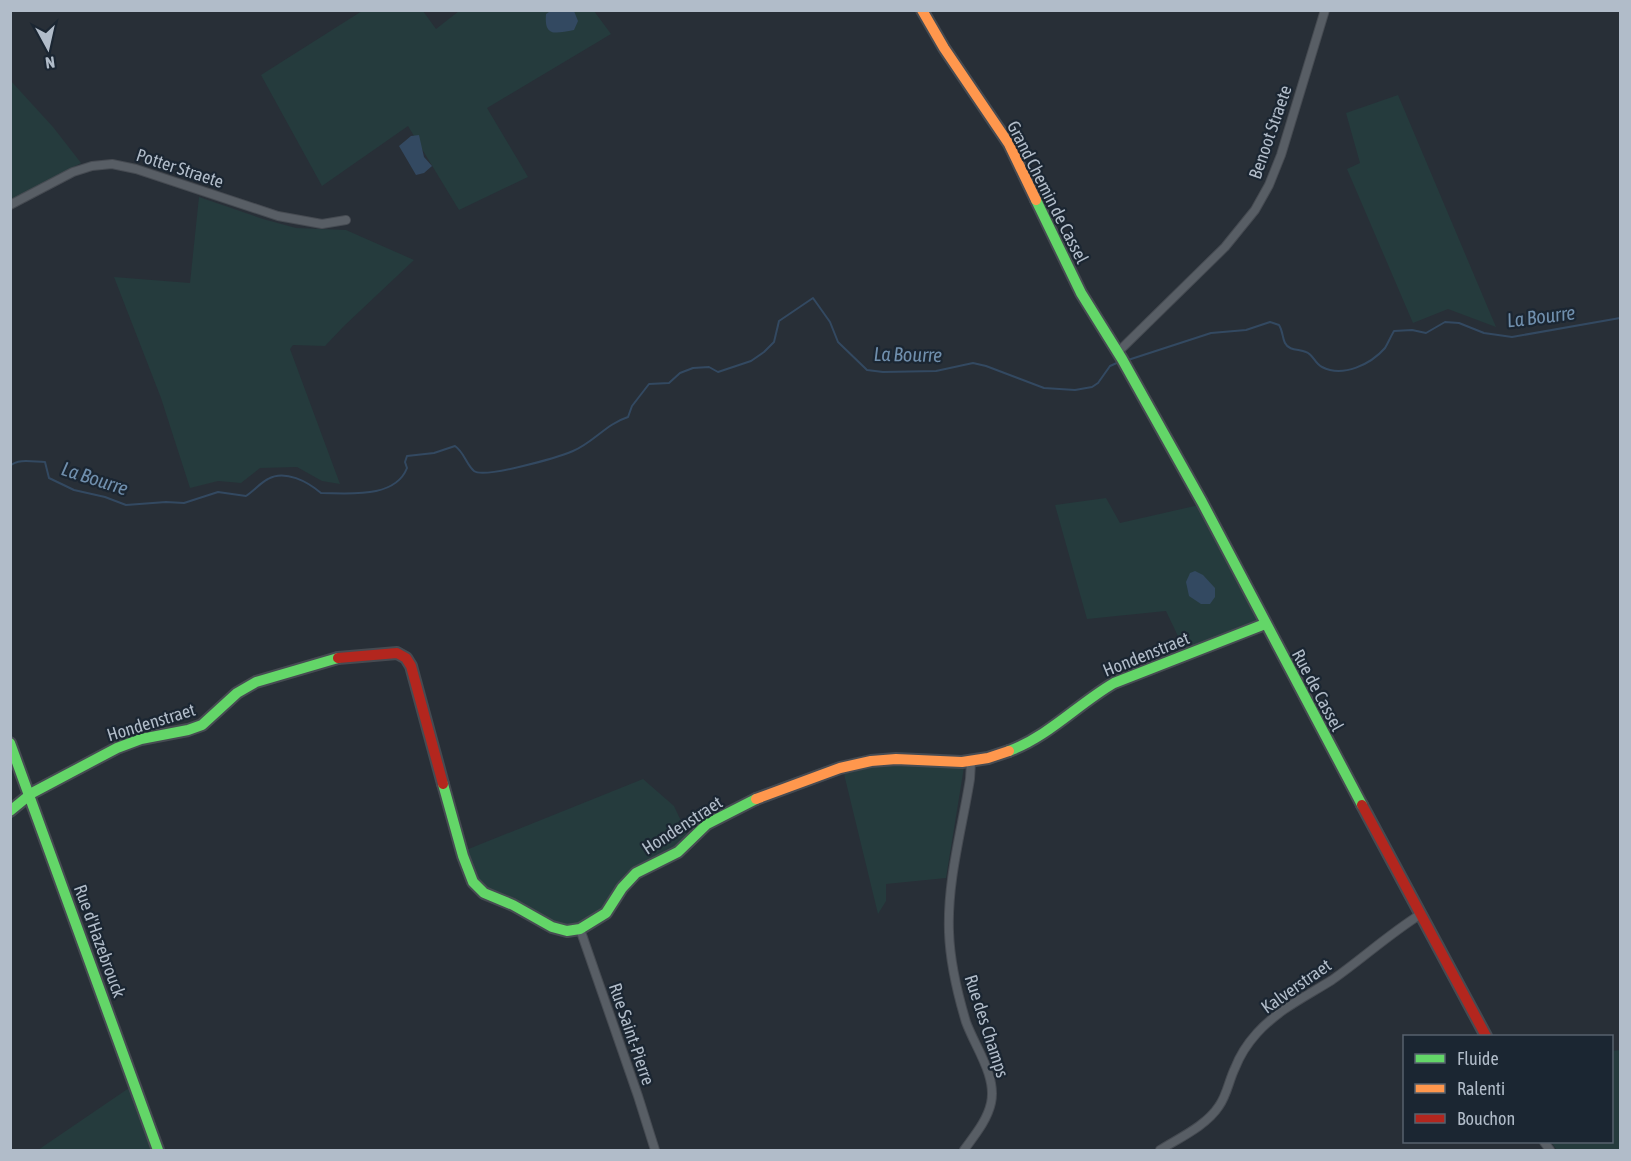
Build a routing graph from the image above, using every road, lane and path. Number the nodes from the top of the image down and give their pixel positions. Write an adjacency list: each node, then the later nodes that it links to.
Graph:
1 (922, 10): 5 (street, Grand Chemin de Cassel)
2 (1325, 10): 5 (street, Benoot Straete)
3 (10, 206): 4 (street, Potter Straete)
4 (346, 220)
5 (1122, 358): 6 (street, Rue de Cassel)
6 (1265, 624): 8 (street, Hondenstraet); 11 (street, Rue de Cassel)
7 (10, 743): 9 (street, Rue d'Hazebrouck)
8 (971, 762): 12 (street, Hondenstraet); 16 (street, Rue des Champs)
9 (30, 795): 10 (street, Hondenstraet); 12 (street, Hondenstraet); 14 (street, Rue d'Hazebrouck)
10 (10, 811)
11 (1421, 914): 13 (street, Rue de Cassel); 17 (street, Kalverstraet)
12 (580, 929): 15 (street, Rue Saint-Pierre)
13 (1485, 1035)
14 (158, 1150)
15 (655, 1150)
16 (964, 1150)
17 (1160, 1150)

